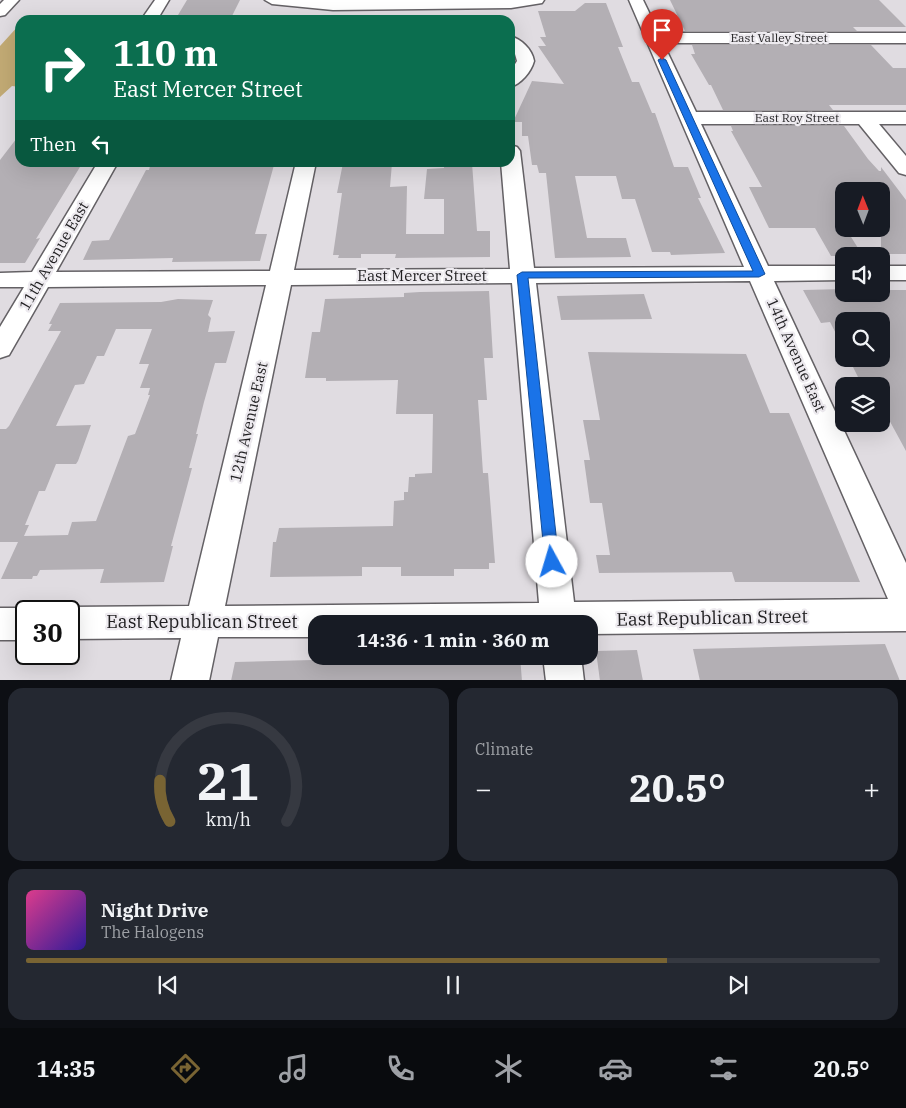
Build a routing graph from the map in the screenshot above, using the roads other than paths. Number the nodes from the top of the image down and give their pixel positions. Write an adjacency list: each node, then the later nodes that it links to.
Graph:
1 (12, 0): 9 (street)
2 (162, 0): 10 (street)
3 (272, 0): 8 (street)
4 (537, 0): 7 (street)
5 (636, 0): 12 (street, 14th Avenue East)
6 (465, 2): 7 (street); 8 (street)
7 (511, 4): 11 (street)
8 (332, 9)
9 (0, 12)
10 (152, 15)
11 (515, 18)
12 (652, 38): 13 (street, East Valley Street); 16 (street, 14th Avenue East)
13 (906, 38)
14 (515, 44): 15 (street)
15 (515, 77)
16 (689, 118): 17 (street, East Roy Street); 26 (street, 14th Avenue East)
17 (865, 118): 18 (street, East Roy Street); 22 (street)
18 (906, 118)
19 (105, 167): 30 (street, 11th Avenue East)
20 (305, 167): 28 (street, 12th Avenue East)
21 (512, 167): 27 (street)
22 (906, 169)
23 (835, 273): 26 (street, East Mercer Street)
24 (890, 273): 25 (street)
25 (906, 273)
26 (759, 274): 27 (street, East Mercer Street); 32 (street, 14th Avenue East)
27 (522, 275): 28 (street, East Mercer Street); 33 (street)
28 (281, 277): 30 (street, East Mercer Street); 35 (street, 12th Avenue East)
29 (0, 280): 30 (street, East Mercer Street)
30 (41, 280): 31 (street, 11th Avenue East)
31 (0, 349)
32 (906, 600)
33 (557, 615)
34 (906, 615): 37 (street, East Republican Street)
35 (204, 621): 36 (street, East Republican Street); 38 (street, East Republican Street); 42 (street, 12th Avenue East)
36 (308, 621)
37 (598, 621)
38 (80, 623)
39 (0, 624): 40 (street)
40 (15, 624)
41 (563, 665): 43 (street)
42 (190, 680)
43 (565, 680)

